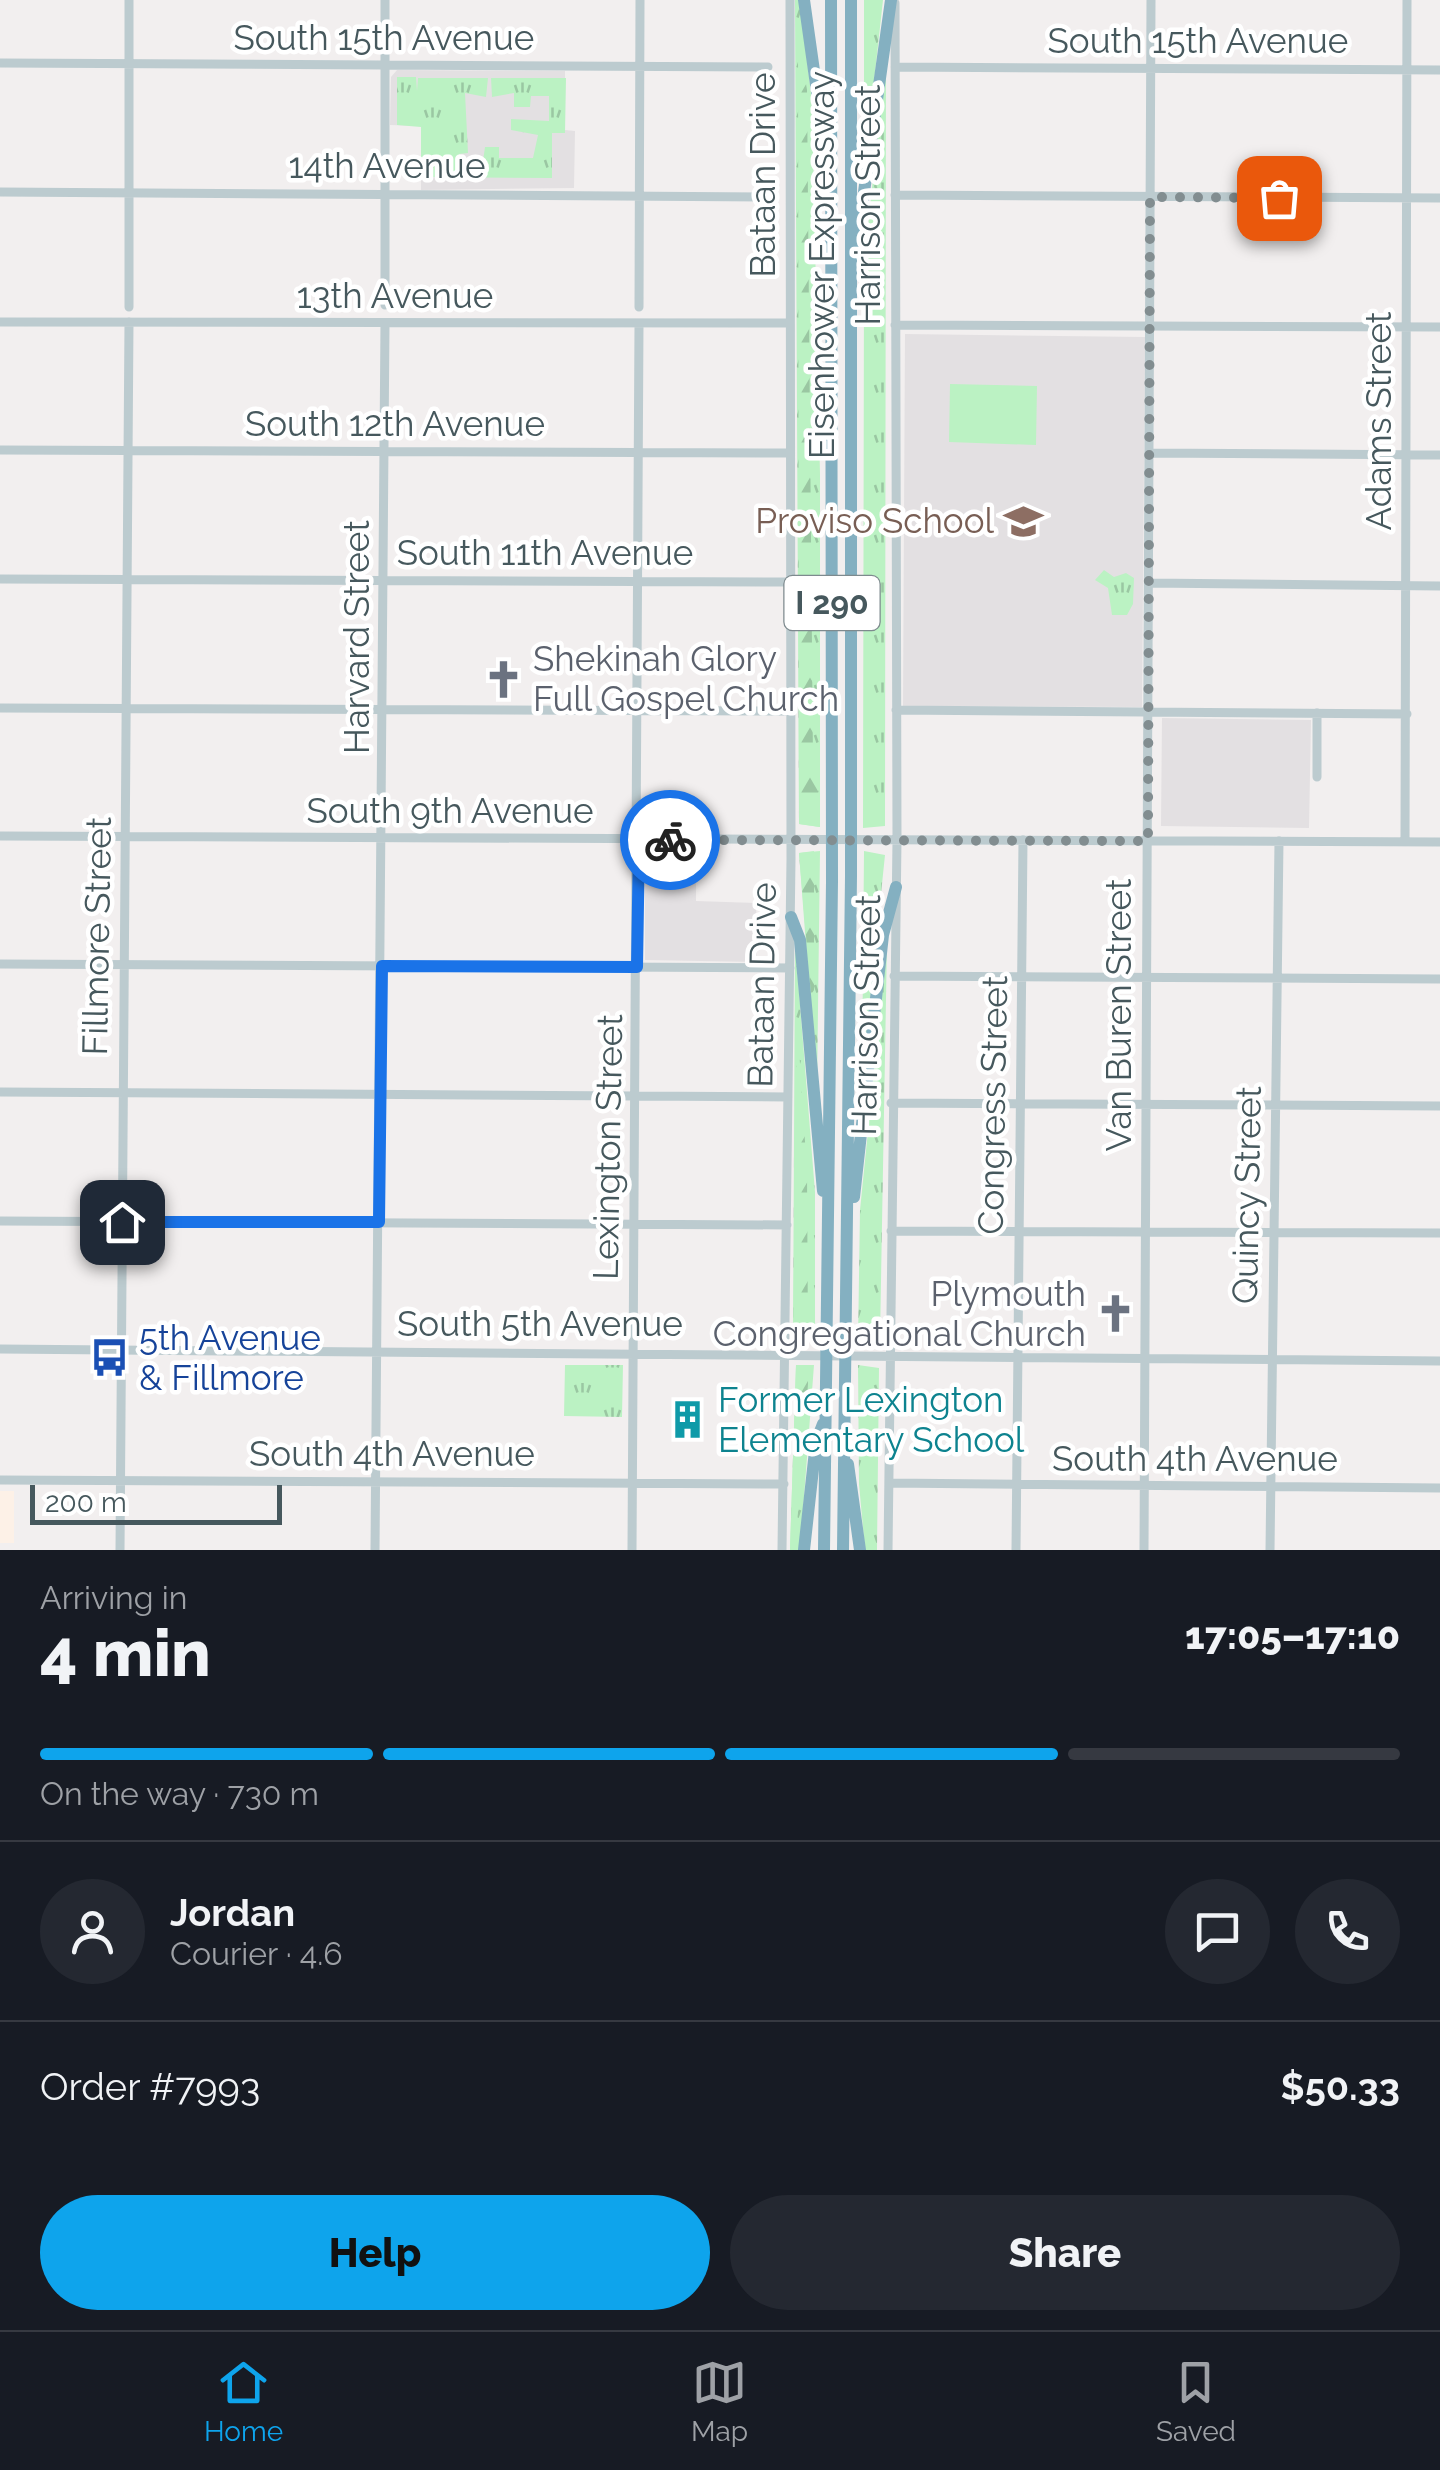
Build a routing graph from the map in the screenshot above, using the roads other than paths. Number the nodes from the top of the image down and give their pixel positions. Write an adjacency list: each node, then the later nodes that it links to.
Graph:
1 (129, 0): 12 (street)
2 (385, 0): 13 (street)
3 (640, 0): 14 (street)
4 (790, 0): 36 (street, Bataan Drive)
5 (804, 0): 20 (highway)
6 (832, 0): 20 (highway, Eisenhower Expressway / I 290)
7 (852, 0): 30 (highway, Eisenhower Expressway / I 290)
8 (893, 0): 16 (street, Harrison Street); 30 (highway)
9 (1151, 0): 17 (street, Van Buren Street)
10 (1406, 0): 18 (street, Adams Street)
11 (0, 64): 12 (street, South 15th Avenue)
12 (129, 64): 13 (street, South 15th Avenue); 22 (street)
13 (385, 66): 14 (street, South 15th Avenue); 23 (street)
14 (640, 66): 15 (street, South 15th Avenue); 24 (street)
15 (768, 67)
16 (895, 67): 17 (street, South 15th Avenue); 26 (street, Harrison Street)
17 (1151, 68): 18 (street, South 15th Avenue); 27 (street, Van Buren Street)
18 (1406, 70): 19 (street, South 15th Avenue); 28 (street, Adams Street)
19 (1440, 70)
20 (832, 183): 102 (highway, Eisenhower Expressway / I 290)
21 (0, 192): 22 (street, 14th Avenue)
22 (129, 193): 23 (street, 14th Avenue); 32 (street)
23 (385, 193): 24 (street, 14th Avenue); 31 (street)
24 (640, 194): 25 (street, 14th Avenue); 33 (street)
25 (774, 196)
26 (895, 196): 27 (street); 39 (street, Harrison Street)
27 (1150, 197): 28 (street); 40 (street, Van Buren Street)
28 (1406, 198): 29 (street); 41 (street, Adams Street)
29 (1440, 198)
30 (852, 266): 103 (highway, Eisenhower Expressway / I 290)
31 (385, 305)
32 (129, 307)
33 (640, 307)
34 (0, 322): 35 (street, 13th Avenue)
35 (129, 322): 37 (street, 13th Avenue); 44 (street, Fillmore Street)
36 (790, 323): 38 (street, 13th Avenue); 47 (street, Bataan Drive)
37 (386, 324): 38 (street, 13th Avenue); 45 (street, Harvard Street)
38 (639, 324): 46 (street, Lexington Street)
39 (895, 325): 40 (street); 63 (street, Harrison Street)
40 (1150, 326): 41 (street); 48 (street, Van Buren Street)
41 (1406, 327): 42 (street); 49 (street, Adams Street)
42 (1440, 327)
43 (0, 450): 44 (street, South 12th Avenue)
44 (128, 450): 45 (street, South 12th Avenue); 52 (street, Fillmore Street)
45 (384, 452): 46 (street, South 12th Avenue); 53 (street, Harvard Street)
46 (638, 452): 47 (street, South 12th Avenue); 54 (street, Lexington Street)
47 (790, 453): 55 (street, Bataan Drive)
48 (1149, 453): 49 (street); 56 (street, Van Buren Street)
49 (1407, 455): 50 (street); 57 (street, Adams Street)
50 (1440, 455)
51 (0, 579): 52 (street, South 11th Avenue)
52 (127, 580): 53 (street, South 11th Avenue); 60 (street, Fillmore Street)
53 (384, 580): 54 (street, South 11th Avenue); 61 (street, Harvard Street)
54 (639, 581): 55 (street, South 11th Avenue); 62 (street, Lexington Street)
55 (790, 582): 64 (street, Bataan Drive)
56 (1149, 583): 57 (street); 65 (street, Van Buren Street)
57 (1406, 585): 58 (street); 67 (street, Adams Street)
58 (1440, 586)
59 (0, 708): 60 (street)
60 (126, 709): 61 (street); 70 (street, Fillmore Street)
61 (384, 710): 62 (street); 71 (street, Harvard Street)
62 (639, 710): 64 (street); 72 (street, Lexington Street)
63 (896, 710): 65 (street); 74 (street, Harrison Street)
64 (789, 711): 73 (street, Bataan Drive)
65 (1148, 712): 66 (street); 76 (street, Van Buren Street)
66 (1317, 713): 67 (street); 68 (street)
67 (1407, 714): 78 (street, Adams Street)
68 (1317, 778)
69 (0, 836): 70 (street, South 9th Avenue)
70 (126, 837): 71 (street, South 9th Avenue); 83 (street, Fillmore Street)
71 (383, 838): 72 (street, South 9th Avenue); 84 (street, Harvard Street)
72 (639, 840): 73 (street, South 9th Avenue); 85 (street, Lexington Street)
73 (797, 840): 74 (street, South 9th Avenue); 81 (street, Bataan Drive)
74 (897, 840): 75 (street, South 9th Avenue); 80 (street, Harrison Street)
75 (1023, 840): 76 (street, South 9th Avenue); 88 (street, Congress Street)
76 (1148, 841): 77 (street, South 9th Avenue); 89 (street, Van Buren Street)
77 (1279, 842): 78 (street, South 9th Avenue); 90 (street, Quincy Street)
78 (1405, 842): 79 (street, South 9th Avenue)
79 (1440, 842)
80 (896, 887): 87 (street, Harrison Street); 103 (highway)
81 (791, 917): 86 (street, Bataan Drive); 102 (highway)
82 (0, 964): 83 (street)
83 (125, 964): 84 (street); 93 (street, Fillmore Street)
84 (382, 966): 85 (street); 94 (street, Harvard Street)
85 (637, 967): 86 (street); 95 (street, Lexington Street)
86 (790, 968): 96 (street, Bataan Drive)
87 (894, 976): 88 (street); 97 (street, Harrison Street)
88 (1022, 976): 89 (street); 98 (street, Congress Street)
89 (1147, 977): 90 (street); 99 (street, Van Buren Street)
90 (1278, 978): 91 (street); 100 (street, Quincy Street)
91 (1440, 979)
92 (0, 1092): 93 (street)
93 (124, 1094): 94 (street); 105 (street, Fillmore Street)
94 (380, 1094): 95 (street); 106 (street, Harvard Street)
95 (636, 1096): 96 (street); 107 (street, Lexington Street)
96 (788, 1097): 108 (street, Bataan Drive)
97 (892, 1103): 98 (street); 109 (street, Harrison Street)
98 (1020, 1104): 99 (street); 110 (street, Congress Street)
99 (1146, 1104): 100 (street); 111 (street, Van Buren Street)
100 (1276, 1105): 101 (street); 112 (street, Quincy Street)
101 (1440, 1106)
102 (828, 1206): 124 (highway, Eisenhower Expressway / I 290)
103 (848, 1219): 125 (highway, Eisenhower Expressway / I 290)
104 (0, 1221): 105 (street)
105 (122, 1222): 106 (street); 115 (street, Fillmore Street)
106 (379, 1222): 107 (street); 116 (street, Harvard Street)
107 (635, 1224): 108 (street); 117 (street, Lexington Street)
108 (786, 1225): 118 (street, Bataan Drive)
109 (891, 1231): 110 (street); 119 (street, Harrison Street)
110 (1019, 1231): 111 (street); 120 (street, Congress Street)
111 (1146, 1232): 112 (street); 121 (street, Van Buren Street)
112 (1274, 1232): 113 (street); 122 (street, Quincy Street)
113 (1440, 1233)
114 (0, 1349): 115 (street, South 5th Avenue)
115 (122, 1350): 116 (street, South 5th Avenue); 127 (street, Fillmore Street)
116 (377, 1351): 117 (street, South 5th Avenue); 128 (street, Harvard Street)
117 (634, 1352): 118 (street, South 5th Avenue); 129 (street, Lexington Street)
118 (790, 1354): 119 (street, South 5th Avenue); 131 (street, Bataan Drive)
119 (890, 1355): 120 (street, South 5th Avenue); 130 (street, Harrison Street)
120 (1018, 1356): 121 (street, South 5th Avenue); 132 (street, Congress Street)
121 (1145, 1358): 122 (street, South 5th Avenue); 133 (street, Van Buren Street)
122 (1273, 1359): 123 (street, South 5th Avenue); 134 (street, Quincy Street)
123 (1440, 1361)
124 (826, 1417): 140 (highway); 141 (highway, Eisenhower Expressway / I 290)
125 (844, 1452): 142 (highway, Eisenhower Expressway / I 290); 143 (highway)
126 (0, 1480): 127 (street, South 4th Avenue)
127 (121, 1481): 128 (street, South 4th Avenue); 136 (street, Fillmore Street)
128 (376, 1482): 129 (street, South 4th Avenue); 137 (street, Harvard Street)
129 (633, 1483): 131 (street, South 4th Avenue); 138 (street, Lexington Street)
130 (889, 1483): 132 (street, South 4th Avenue); 144 (street, Harrison Street)
131 (784, 1484): 139 (street, Bataan Drive)
132 (1017, 1484): 133 (street, South 4th Avenue); 145 (street, Congress Street)
133 (1144, 1486): 134 (street, South 4th Avenue); 146 (street, Van Buren Street)
134 (1271, 1486): 135 (street, South 4th Avenue); 147 (street, Quincy Street)
135 (1440, 1488)
136 (120, 1550)
137 (375, 1550)
138 (632, 1550)
139 (782, 1550)
140 (804, 1550)
141 (824, 1550)
142 (844, 1550)
143 (860, 1550)
144 (888, 1550)
145 (1016, 1550)
146 (1144, 1550)
147 (1270, 1550)

